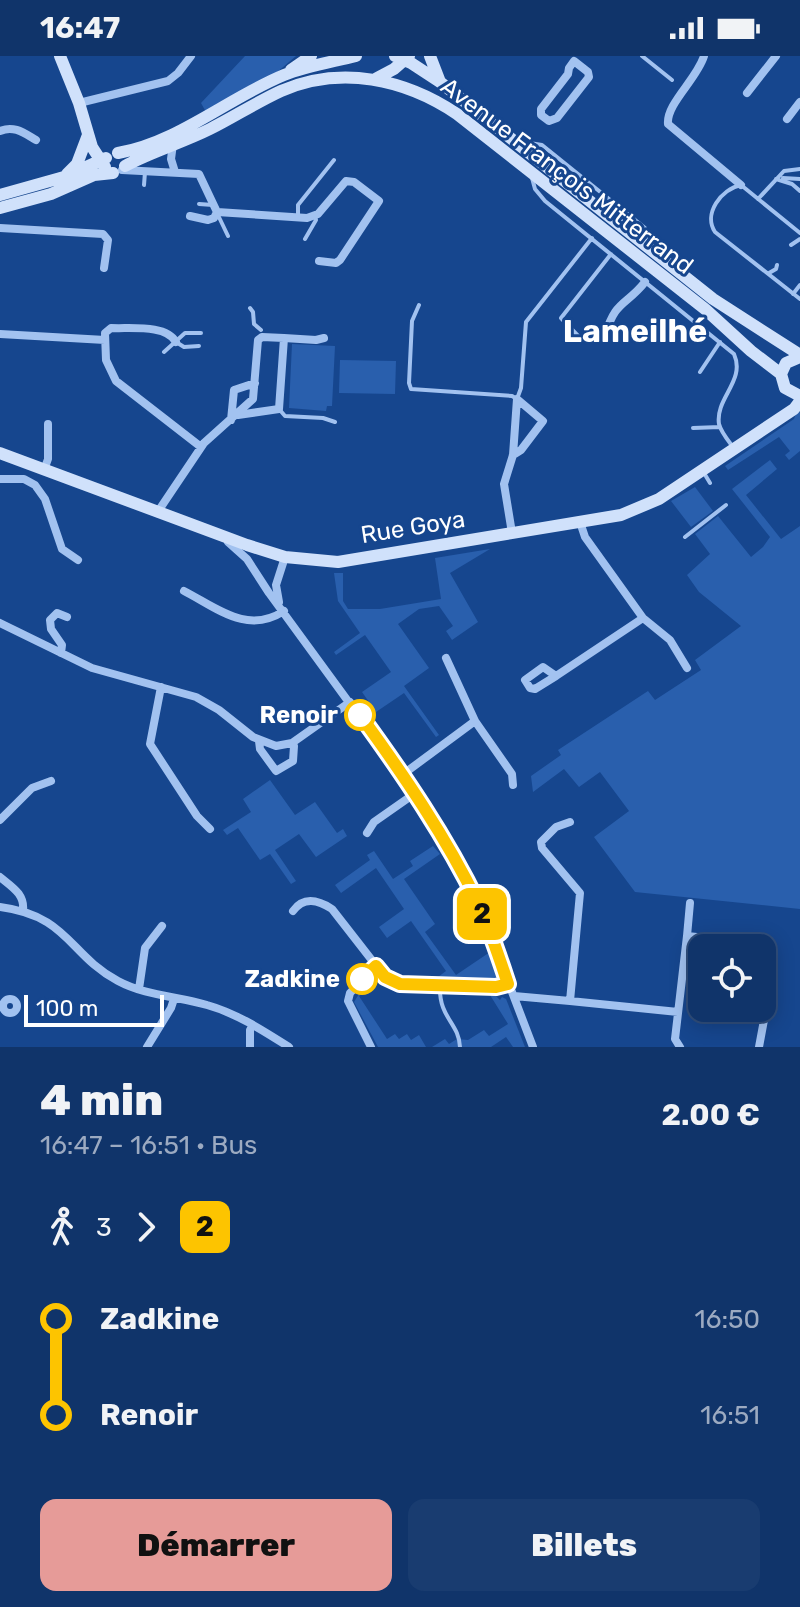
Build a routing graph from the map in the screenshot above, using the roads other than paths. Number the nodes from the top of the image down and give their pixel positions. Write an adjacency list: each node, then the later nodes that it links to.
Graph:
1 (60, 56): 17 (street)
2 (191, 56): 17 (street)
3 (311, 56): 11 (street)
4 (356, 56): 11 (street, Avenue François Mitterrand); 12 (street)
5 (430, 56): 14 (street)
6 (642, 56): 13 (lane)
7 (704, 56): 33 (street)
8 (776, 56): 15 (street)
9 (403, 57): 12 (street); 14 (street, Avenue François Mitterrand)
10 (570, 60): 10 (street)
11 (285, 75): 24 (street, Avenue François Mitterrand)
12 (374, 79): 22 (street, Avenue François Mitterrand); 27 (street, Avenue François Mitterrand)
13 (672, 80)
14 (440, 82): 75 (street, Avenue François Mitterrand)
15 (747, 93)
16 (800, 102): 18 (street)
17 (79, 103): 20 (street)
18 (787, 119)
19 (0, 131): 21 (street)
20 (88, 131): 24 (street); 29 (street)
21 (36, 140)
22 (173, 144): 24 (street, Avenue François Mitterrand); 28 (street)
23 (334, 160): 45 (lane)
24 (116, 162): 26 (street); 29 (street, Avenue François Mitterrand); 40 (street, Avenue François Mitterrand)
25 (800, 169): 30 (lane)
26 (147, 170): 28 (street); 32 (lane)
27 (530, 171): 50 (lane); 77 (street, Avenue François Mitterrand)
28 (175, 172): 41 (street)
29 (64, 177): 35 (street, Avenue François Mitterrand)
30 (776, 179): 31 (lane); 34 (lane); 37 (lane)
31 (800, 179)
32 (144, 185)
33 (741, 185): 36 (lane); 37 (lane)
34 (800, 191)
35 (0, 195)
36 (724, 195): 38 (lane); 46 (lane)
37 (758, 199): 49 (lane)
38 (730, 200)
39 (199, 204): 41 (lane)
40 (0, 208)
41 (215, 208): 43 (street); 45 (street); 48 (lane)
42 (717, 215): 46 (lane)
43 (190, 216)
44 (315, 216): 45 (street); 51 (lane); 54 (street)
45 (298, 217)
46 (710, 222): 57 (lane)
47 (0, 228): 56 (street)
48 (228, 236)
49 (800, 236): 52 (lane)
50 (592, 238): 53 (lane); 80 (lane)
51 (305, 239)
52 (791, 245)
53 (611, 254): 58 (lane); 68 (lane)
54 (319, 261)
55 (777, 265): 57 (lane)
56 (106, 266)
57 (767, 273): 60 (lane)
58 (645, 282): 68 (street); 72 (lane)
59 (800, 285): 60 (lane)
60 (793, 294): 61 (lane)
61 (800, 299)
62 (419, 305): 80 (lane)
63 (250, 308): 65 (lane)
64 (201, 333): 71 (lane)
65 (262, 333): 69 (street); 78 (street)
66 (0, 334): 70 (street)
67 (322, 334): 69 (street)
68 (605, 336)
69 (284, 338): 82 (street)
70 (105, 340): 71 (street); 89 (street)
71 (176, 342): 73 (lane); 74 (lane)
72 (720, 342): 76 (lane); 87 (lane)
73 (199, 346)
74 (164, 352)
75 (800, 356): 77 (street)
76 (700, 372)
77 (781, 374): 81 (street)
78 (255, 383): 79 (street); 84 (street)
79 (254, 398): 83 (lane); 84 (street)
80 (517, 399): 92 (street); 92 (street)
81 (795, 402): 90 (street, Rue Goya)
82 (279, 409): 83 (street); 85 (lane)
83 (263, 411): 84 (street)
84 (234, 418): 89 (street)
85 (335, 422)
86 (48, 424): 93 (street)
87 (720, 427): 88 (lane); 90 (lane)
88 (693, 428)
89 (201, 447): 97 (street)
90 (735, 450): 98 (street, Rue Goya)
91 (0, 453): 93 (street, Rue Goya)
92 (513, 455): 99 (street)
93 (41, 469): 95 (street); 97 (street, Rue Goya)
94 (0, 479): 95 (street)
95 (30, 481): 103 (street)
96 (726, 505): 100 (lane)
97 (157, 514): 101 (street, Rue Goya)
98 (580, 522): 99 (street, Rue Goya); 109 (street)
99 (512, 533): 102 (street, Rue Goya)
100 (685, 537)
101 (250, 553): 102 (street, Rue Goya); 104 (street)
102 (285, 557): 105 (street)
103 (78, 560)
104 (253, 569): 105 (street); 107 (street)
105 (280, 572): 107 (street)
106 (184, 591): 107 (street)
107 (282, 609): 116 (street)
108 (67, 617): 111 (street)
109 (643, 618): 113 (street); 114 (street)
110 (0, 623): 111 (street)
111 (61, 653): 115 (street)
112 (446, 658): 117 (street)
113 (687, 668)
114 (556, 676)
115 (161, 687): 118 (street); 126 (street)
116 (350, 702): 119 (street); 120 (street)
117 (475, 721): 120 (street); 122 (street)
118 (259, 741): 119 (street); 119 (street)
119 (292, 743)
120 (402, 775): 123 (street)
121 (51, 781): 124 (street)
122 (513, 785)
123 (414, 794): 127 (street); 136 (street)
124 (0, 820)
125 (570, 822): 141 (street)
126 (210, 829)
127 (367, 833)
128 (0, 877): 131 (street)
129 (690, 903): 134 (street)
130 (0, 907): 131 (street)
131 (23, 911): 138 (street)
132 (293, 911): 135 (street)
133 (162, 926): 138 (street)
134 (687, 936): 142 (street)
135 (376, 966): 137 (street); 148 (street)
136 (508, 984): 137 (street); 139 (street)
137 (440, 986): 149 (lane)
138 (139, 989): 140 (street)
139 (514, 996): 141 (street); 150 (street)
140 (174, 999): 144 (street); 145 (street)
141 (570, 1001): 142 (street)
142 (678, 1012): 151 (street)
143 (764, 1022): 152 (street)
144 (253, 1025): 146 (street); 147 (street)
145 (147, 1047)
146 (250, 1047)
147 (289, 1047)
148 (371, 1047)
149 (460, 1047)
150 (533, 1047)
151 (680, 1047)
152 (759, 1047)

